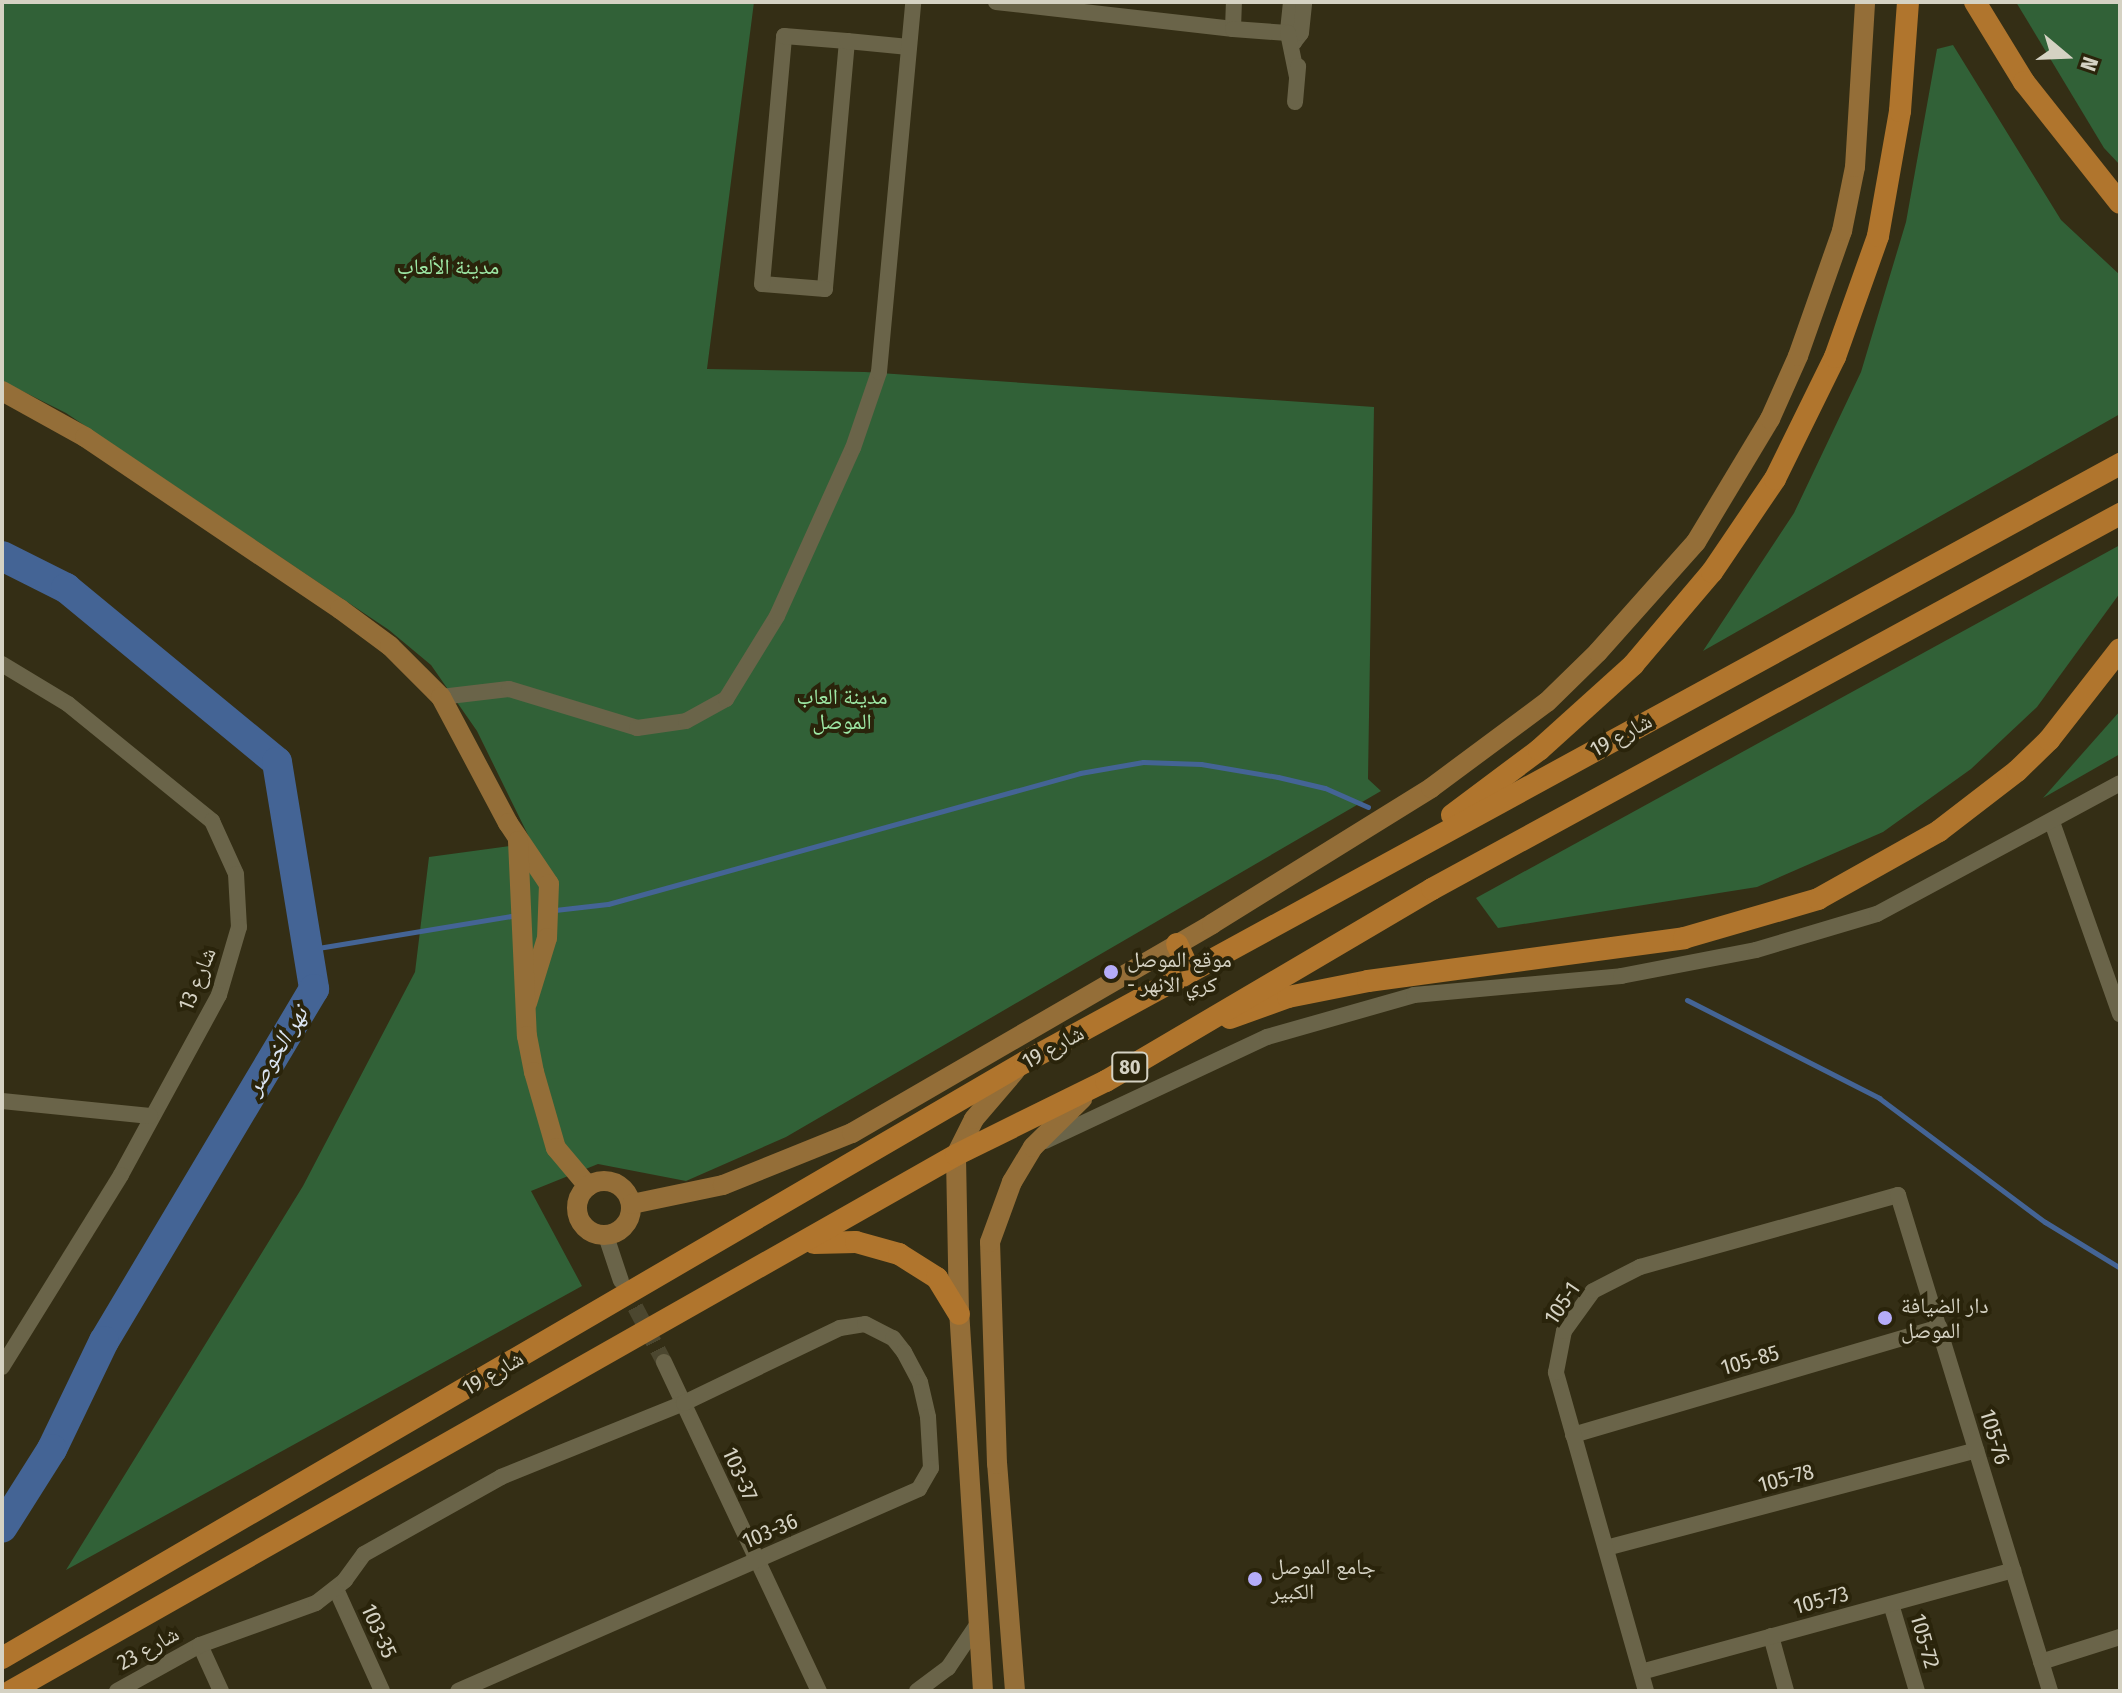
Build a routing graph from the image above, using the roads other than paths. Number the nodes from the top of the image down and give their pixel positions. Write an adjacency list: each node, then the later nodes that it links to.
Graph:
1 (913, 2): 13 (street)
2 (999, 2): 9 (street)
3 (1234, 2): 10 (street)
4 (1291, 2): 11 (street)
5 (1304, 2): 11 (street)
6 (1865, 2): 26 (main road)
7 (1908, 2): 25 (highway)
8 (1975, 2): 15 (highway)
9 (1139, 10): 10 (street)
10 (1233, 29): 11 (street)
11 (1295, 33): 14 (street)
12 (847, 41): 12 (street); 13 (street)
13 (909, 47): 21 (street)
14 (1295, 102)
15 (2120, 203)
16 (2, 391): 21 (main road)
17 (2120, 464): 25 (highway, شارع 19 / 80)
18 (2120, 514): 30 (highway, شارع 19 / 80)
19 (2120, 649): 30 (highway)
20 (2, 664): 34 (street, شارع 13)
21 (441, 697): 24 (main road)
22 (2120, 783): 23 (street)
23 (2052, 822): 29 (street); 35 (street)
24 (515, 833): 28 (main road); 28 (main road)
25 (1369, 873): 27 (highway, شارع 19 / 80)
26 (1177, 944): 27 (highway); 39 (main road)
27 (1190, 972): 31 (highway, شارع 19 / 80)
28 (527, 1003): 37 (main road)
29 (2120, 1014)
30 (1165, 1046): 32 (highway, شارع 19 / 80)
31 (1025, 1062): 36 (main road); 61 (highway, شارع 19 / 80)
32 (1106, 1081): 35 (main road); 36 (highway, شارع 19 / 80)
33 (2, 1101): 34 (street)
34 (150, 1116): 48 (street, شارع 13)
35 (1033, 1147): 42 (main road)
36 (956, 1155): 41 (main road); 43 (highway, شارع 19 / 80)
37 (588, 1186): 39 (main road); 40 (main road)
38 (1898, 1195): 46 (street, 105-76); 50 (street, 105-1)
39 (632, 1204): 40 (main road)
40 (606, 1236): 44 (street)
41 (956, 1239): 42 (main road); 45 (main road)
42 (990, 1242): 72 (main road)
43 (808, 1243): 45 (highway); 64 (highway, شارع 19 / 80)
44 (621, 1281)
45 (959, 1314): 57 (main road)
46 (1939, 1327): 50 (street, 105-85); 51 (street, 105-76)
47 (664, 1362): 49 (street, 103-37)
48 (2, 1367)
49 (684, 1403): 53 (street, 103-37); 53 (street, 103-36); 55 (street)
50 (1573, 1435): 52 (street, 105-1)
51 (1976, 1450): 52 (street, 105-78); 54 (street, 105-76)
52 (1606, 1548): 63 (street, 105-1)
53 (755, 1561): 68 (street, 103-36); 69 (street, 103-37)
54 (2013, 1570): 56 (street, 105-73); 62 (street, 105-76)
55 (336, 1589): 60 (street, شارع 23); 67 (street, 103-35)
56 (1891, 1604): 58 (street, 105-73); 75 (street, 105-72)
57 (977, 1625): 70 (street); 71 (main road)
58 (1771, 1636): 63 (street, 105-73); 74 (street)
59 (2120, 1637): 62 (street)
60 (200, 1645): 65 (street, شارع 23); 66 (street)
61 (2, 1658)
62 (2041, 1662): 76 (street, 105-76)
63 (1641, 1672): 73 (street, 105-1)
64 (11, 1691)
65 (117, 1691)
66 (221, 1691)
67 (382, 1691)
68 (458, 1691)
69 (819, 1691)
70 (917, 1691)
71 (983, 1691)
72 (1015, 1691)
73 (1646, 1691)
74 (1786, 1691)
75 (1917, 1691)
76 (2050, 1691)

